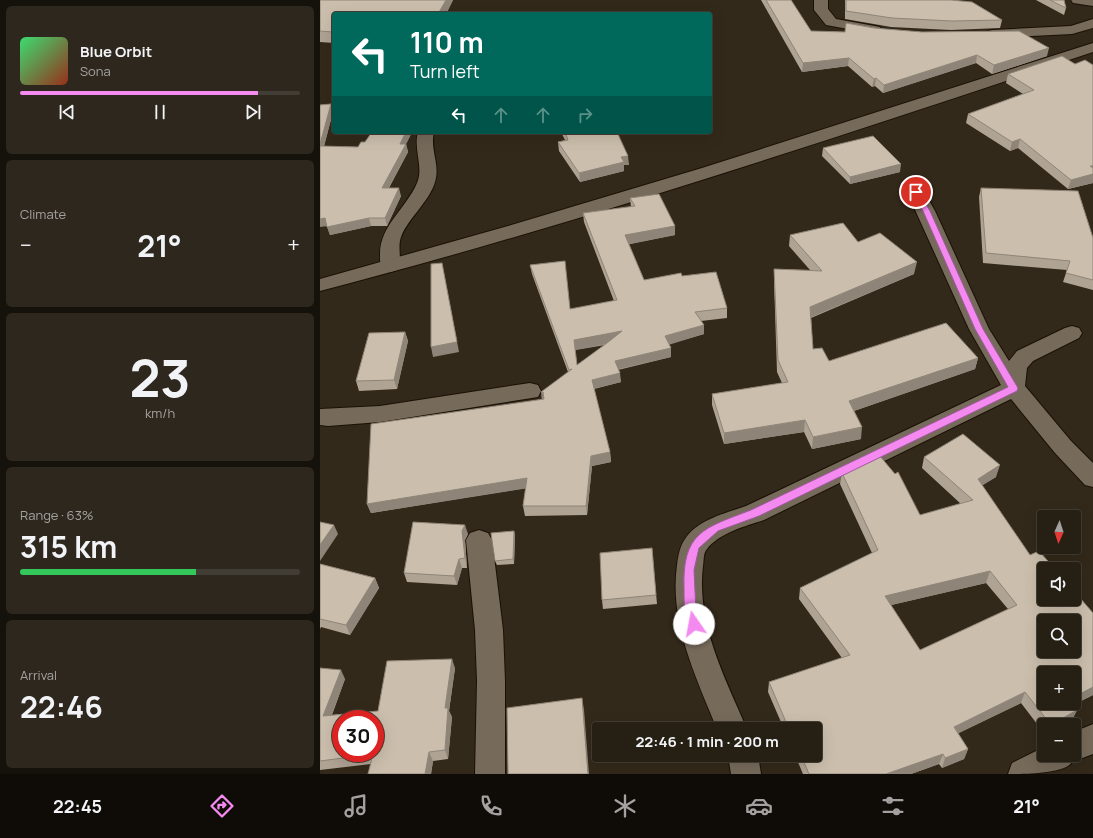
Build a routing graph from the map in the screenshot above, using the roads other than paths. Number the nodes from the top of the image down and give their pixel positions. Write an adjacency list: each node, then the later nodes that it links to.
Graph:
1 (821, 0): 5 (street)
2 (1078, 0): 3 (street)
3 (1093, 2)
4 (1093, 23): 6 (street)
5 (890, 32)
6 (981, 35)
7 (1093, 47): 10 (street)
8 (426, 134): 10 (street)
9 (916, 192): 13 (street)
10 (390, 266): 11 (street)
11 (320, 285)
12 (1072, 333): 13 (street)
13 (1014, 388): 16 (street); 18 (street)
14 (530, 391): 15 (street)
15 (320, 417)
16 (1093, 478)
17 (479, 540): 23 (street)
18 (729, 722)
19 (1093, 738): 20 (street)
20 (1081, 744)
21 (744, 762): 24 (street)
22 (1046, 762): 25 (street)
23 (490, 774)
24 (746, 774)
25 (1023, 774)

